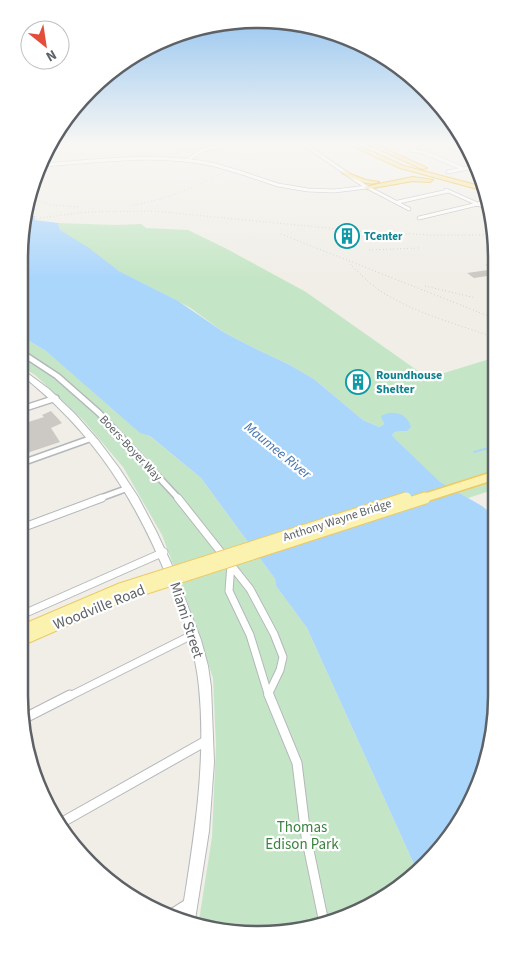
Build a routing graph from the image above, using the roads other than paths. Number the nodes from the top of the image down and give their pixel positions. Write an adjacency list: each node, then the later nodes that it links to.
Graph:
1 (293, 188): 2 (street, bridge)
2 (361, 188)
3 (368, 188): 5 (street)
4 (482, 203): 6 (street)
5 (397, 204): 6 (street); 8 (street)
6 (477, 204): 7 (street); 9 (street)
7 (483, 206)
8 (409, 208)
9 (419, 218)
10 (28, 357): 21 (street, Boers-Boyer Way)
11 (28, 376): 12 (street, Miami Street)
12 (56, 398): 13 (street); 14 (street, Miami Street)
13 (28, 407)
14 (92, 438): 15 (street); 18 (street, Miami Street)
15 (28, 461)
16 (488, 472): 22 (main road, Anthony Wayne Bridge, bridge)
17 (488, 477): 22 (main road, Anthony Wayne Bridge, bridge)
18 (128, 488): 19 (street); 20 (street, Miami Street)
19 (28, 526)
20 (164, 552): 23 (street); 25 (street, Miami Street)
21 (229, 560): 27 (street); 27 (street, Boers-Boyer Way)
22 (179, 574): 24 (main road, Woodville Road, bridge); 26 (main road, Woodville Road, bridge)
23 (28, 612)
24 (28, 628)
25 (194, 634): 28 (street); 29 (street, Miami Street)
26 (28, 637)
27 (268, 695): 34 (street)
28 (28, 716)
29 (208, 740): 30 (street); 31 (street, Miami Street)
30 (64, 821)
31 (191, 902): 32 (street); 33 (street, Miami Street)
32 (177, 911)
33 (189, 916)
34 (323, 917)

